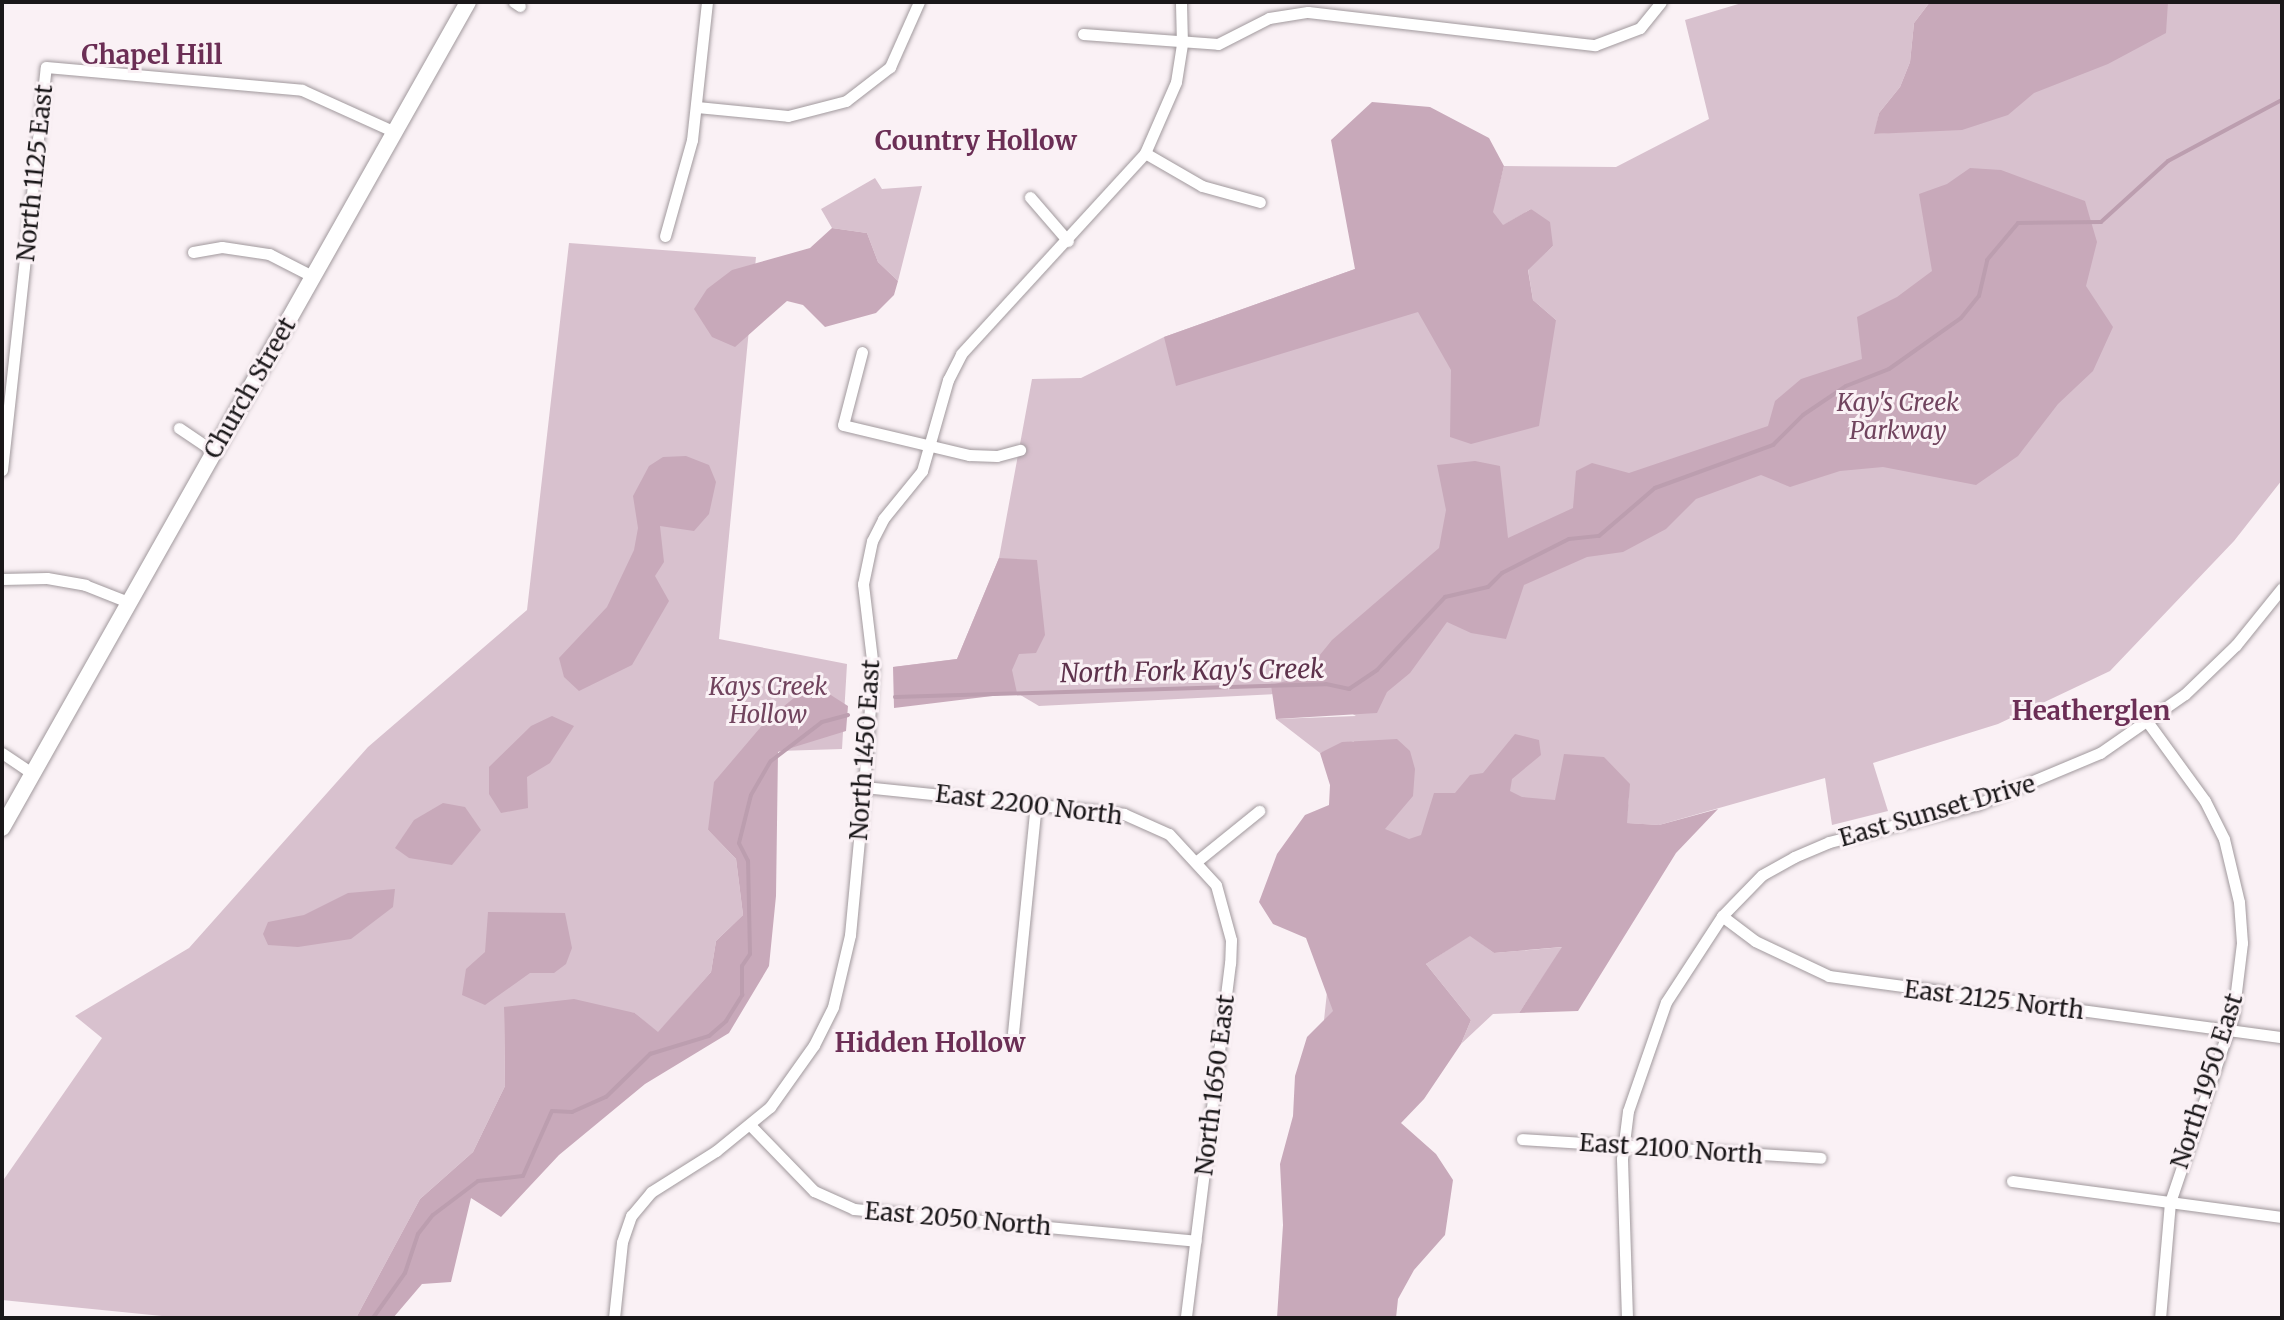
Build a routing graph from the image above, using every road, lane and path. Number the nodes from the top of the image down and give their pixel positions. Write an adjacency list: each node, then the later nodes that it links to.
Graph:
1 (468, 2): 9 (street, Church Street)
2 (707, 2): 8 (street)
3 (919, 2): 8 (street)
4 (1181, 2): 7 (street, North 1450 East)
5 (1661, 2): 7 (street)
6 (1083, 34): 7 (street)
7 (1182, 44): 10 (street, North 1450 East)
8 (697, 107): 13 (street)
9 (393, 131): 16 (street, Church Street); 22 (street, North 1125 East)
10 (1145, 153): 12 (street); 14 (street, North 1450 East)
11 (1030, 197): 14 (street)
12 (1260, 202)
13 (665, 236)
14 (1068, 241): 19 (street, North 1450 East)
15 (193, 252): 16 (street)
16 (314, 277): 21 (street, Church Street)
17 (862, 352): 19 (street)
18 (179, 428): 21 (street)
19 (930, 447): 20 (street); 29 (street, North 1450 East)
20 (1020, 450)
21 (213, 451): 25 (street, Church Street)
22 (2, 470)
23 (2, 579): 25 (street)
24 (2282, 588): 26 (street, East Sunset Drive)
25 (128, 602): 28 (street, Church Street)
26 (2149, 724): 34 (street, East Sunset Drive); 35 (street, North 1950 East)
27 (2, 753): 28 (street)
28 (32, 773): 32 (street, Church Street)
29 (864, 787): 30 (street, East 2200 North); 38 (street, North 1450 East)
30 (1036, 803): 33 (street, East 2200 North); 36 (street)
31 (1259, 811): 33 (street)
32 (2, 828)
33 (1197, 861): 45 (street, North 1650 East)
34 (1722, 916): 35 (street, East 2125 North); 40 (street, East Sunset Drive)
35 (2228, 1030): 37 (street, East 2125 North); 43 (street, North 1950 East)
36 (1013, 1033)
37 (2282, 1037)
38 (751, 1126): 45 (street, East 2050 North); 46 (street, North 1450 East)
39 (1522, 1139): 40 (street, East 2100 North)
40 (1623, 1146): 41 (street, East 2100 North); 48 (street, East Sunset Drive)
41 (1820, 1158)
42 (2012, 1181): 43 (street)
43 (2170, 1202): 44 (street); 49 (street, North 1950 East)
44 (2282, 1217)
45 (1196, 1241): 47 (street, North 1650 East)
46 (614, 1318)
47 (1186, 1318)
48 (1627, 1318)
49 (2160, 1318)

